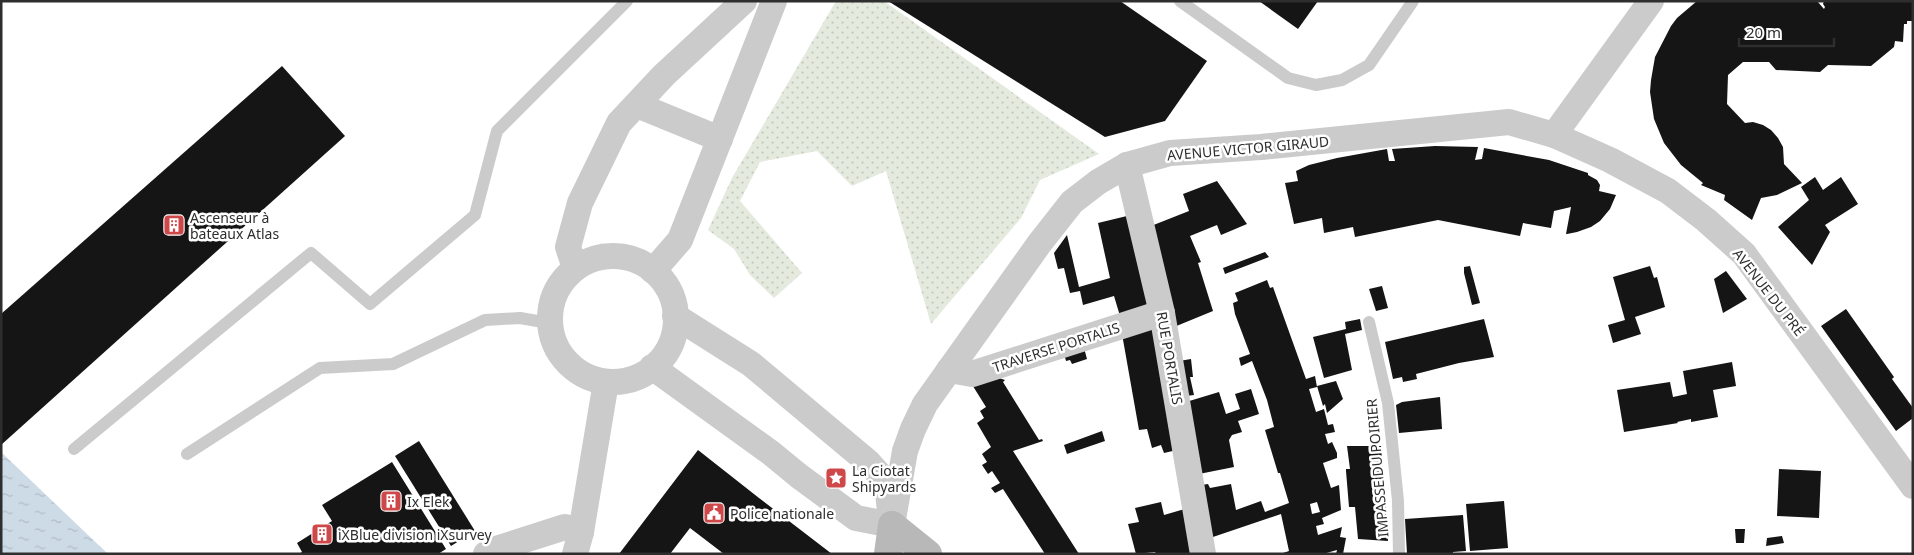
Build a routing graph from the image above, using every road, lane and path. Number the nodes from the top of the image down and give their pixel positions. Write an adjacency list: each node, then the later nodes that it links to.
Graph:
1 (627, 1): 20 (lane)
2 (744, 1): 7 (street)
3 (774, 1): 9 (street)
4 (1180, 1): 5 (lane)
5 (1413, 1)
6 (1651, 1): 8 (street)
7 (637, 105): 9 (street); 11 (street)
8 (1554, 135): 10 (street, AVENUE VICTOR GIRAUD); 22 (street, AVENUE DU PRÉ)
9 (720, 139): 12 (street)
10 (1127, 165): 13 (street, RUE PORTALIS); 18 (street, AVENUE VICTOR GIRAUD)
11 (575, 268): 12 (street); 16 (street)
12 (653, 270): 14 (street)
13 (1162, 313): 18 (street, TRAVERSE PORTALIS); 28 (street, RUE PORTALIS)
14 (675, 316): 17 (street); 23 (street)
15 (1369, 322): 29 (lane, IMPASSE DU POIRIER)
16 (550, 323): 19 (street); 21 (lane)
17 (652, 367): 19 (street); 23 (street)
18 (948, 370): 23 (street, AVENUE VICTOR GIRAUD)
19 (606, 382): 24 (street)
20 (74, 449)
21 (188, 454)
22 (1913, 486)
23 (892, 525): 26 (street); 27 (street)
24 (578, 543): 25 (street)
25 (486, 554)
26 (888, 554)
27 (928, 554)
28 (1203, 554)
29 (1399, 554)

